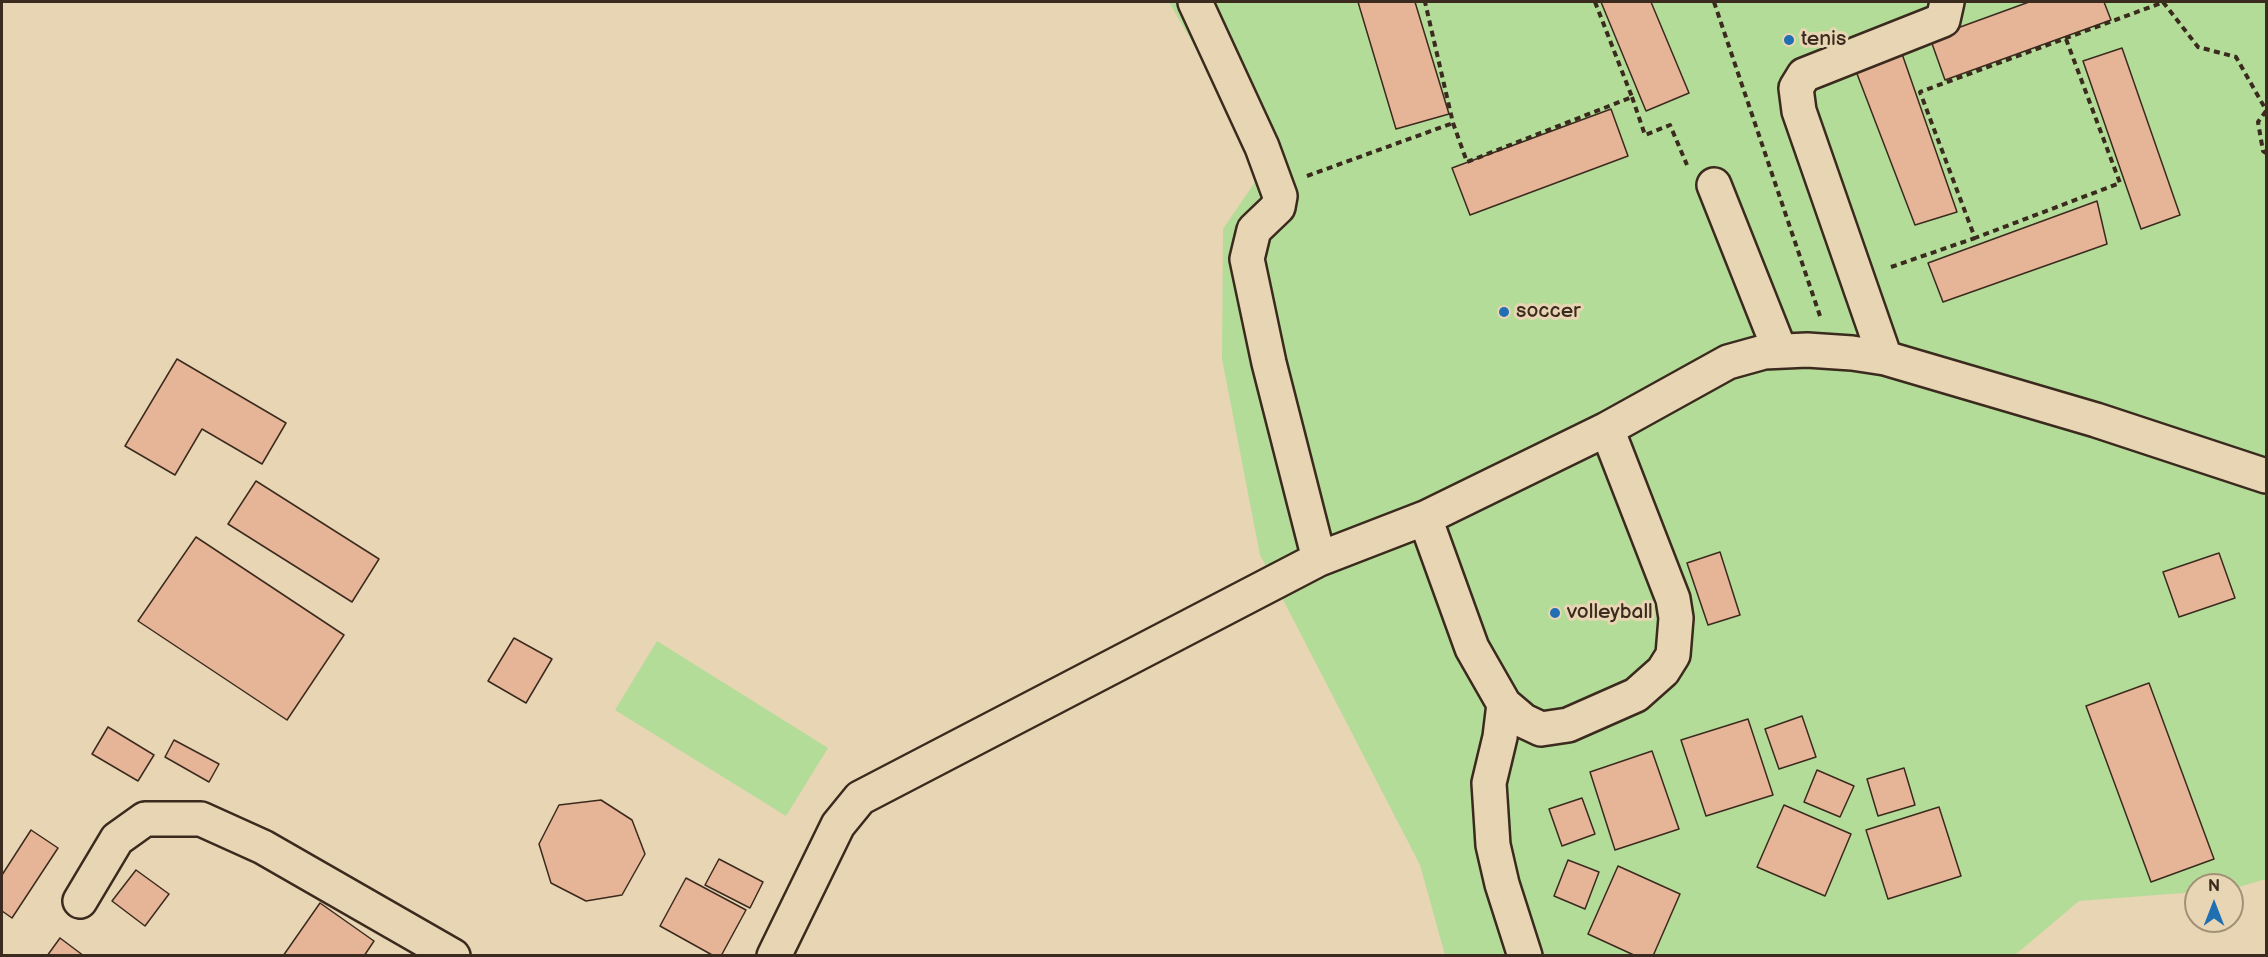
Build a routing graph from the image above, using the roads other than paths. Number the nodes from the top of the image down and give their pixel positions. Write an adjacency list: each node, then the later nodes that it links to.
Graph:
1 (1195, 2): 9 (lane)
2 (1947, 2): 5 (lane)
3 (1714, 185): 4 (lane)
4 (1780, 351): 5 (lane); 6 (lane)
5 (1886, 358): 7 (lane)
6 (1606, 429): 8 (lane); 10 (lane)
7 (2266, 476)
8 (1425, 518): 9 (lane); 10 (lane)
9 (1319, 559): 13 (lane)
10 (1504, 705): 14 (lane)
11 (80, 901): 12 (lane)
12 (453, 956)
13 (774, 956)
14 (1525, 956)

